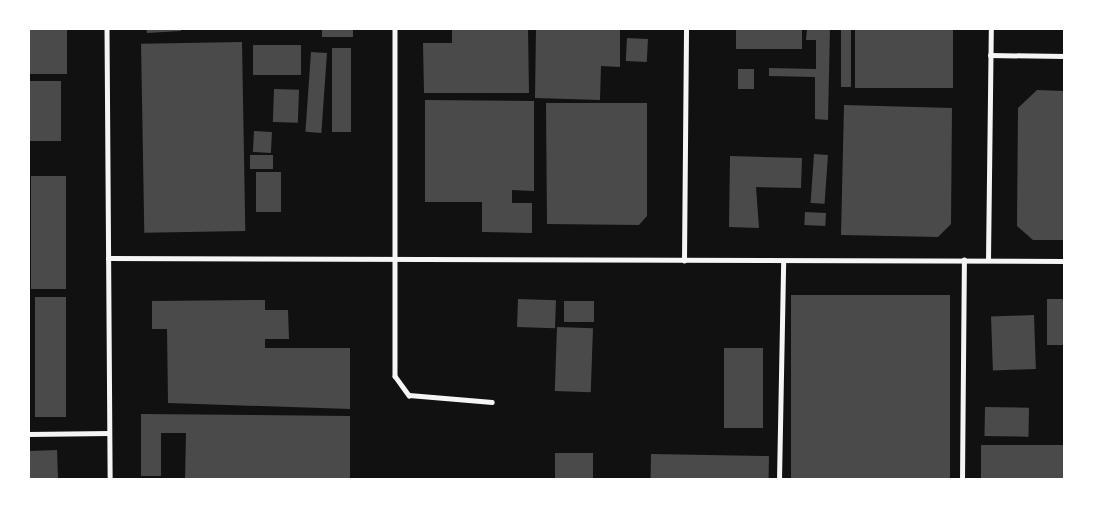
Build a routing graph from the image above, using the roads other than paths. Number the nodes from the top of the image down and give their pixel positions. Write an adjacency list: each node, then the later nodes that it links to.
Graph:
1 (107, 28): 7 (lane)
2 (395, 28): 9 (lane)
3 (686, 28): 10 (lane)
4 (991, 28): 5 (lane)
5 (990, 55): 6 (lane); 8 (lane)
6 (1065, 56)
7 (108, 258): 9 (lane); 15 (lane)
8 (988, 260): 11 (lane); 12 (lane)
9 (393, 261): 10 (lane); 14 (lane)
10 (684, 261): 13 (lane)
11 (964, 261): 13 (lane); 19 (lane)
12 (1065, 261)
13 (783, 262): 18 (lane)
14 (492, 402)
15 (109, 433): 16 (lane); 17 (lane)
16 (28, 434)
17 (110, 480)
18 (779, 480)
19 (962, 480)

